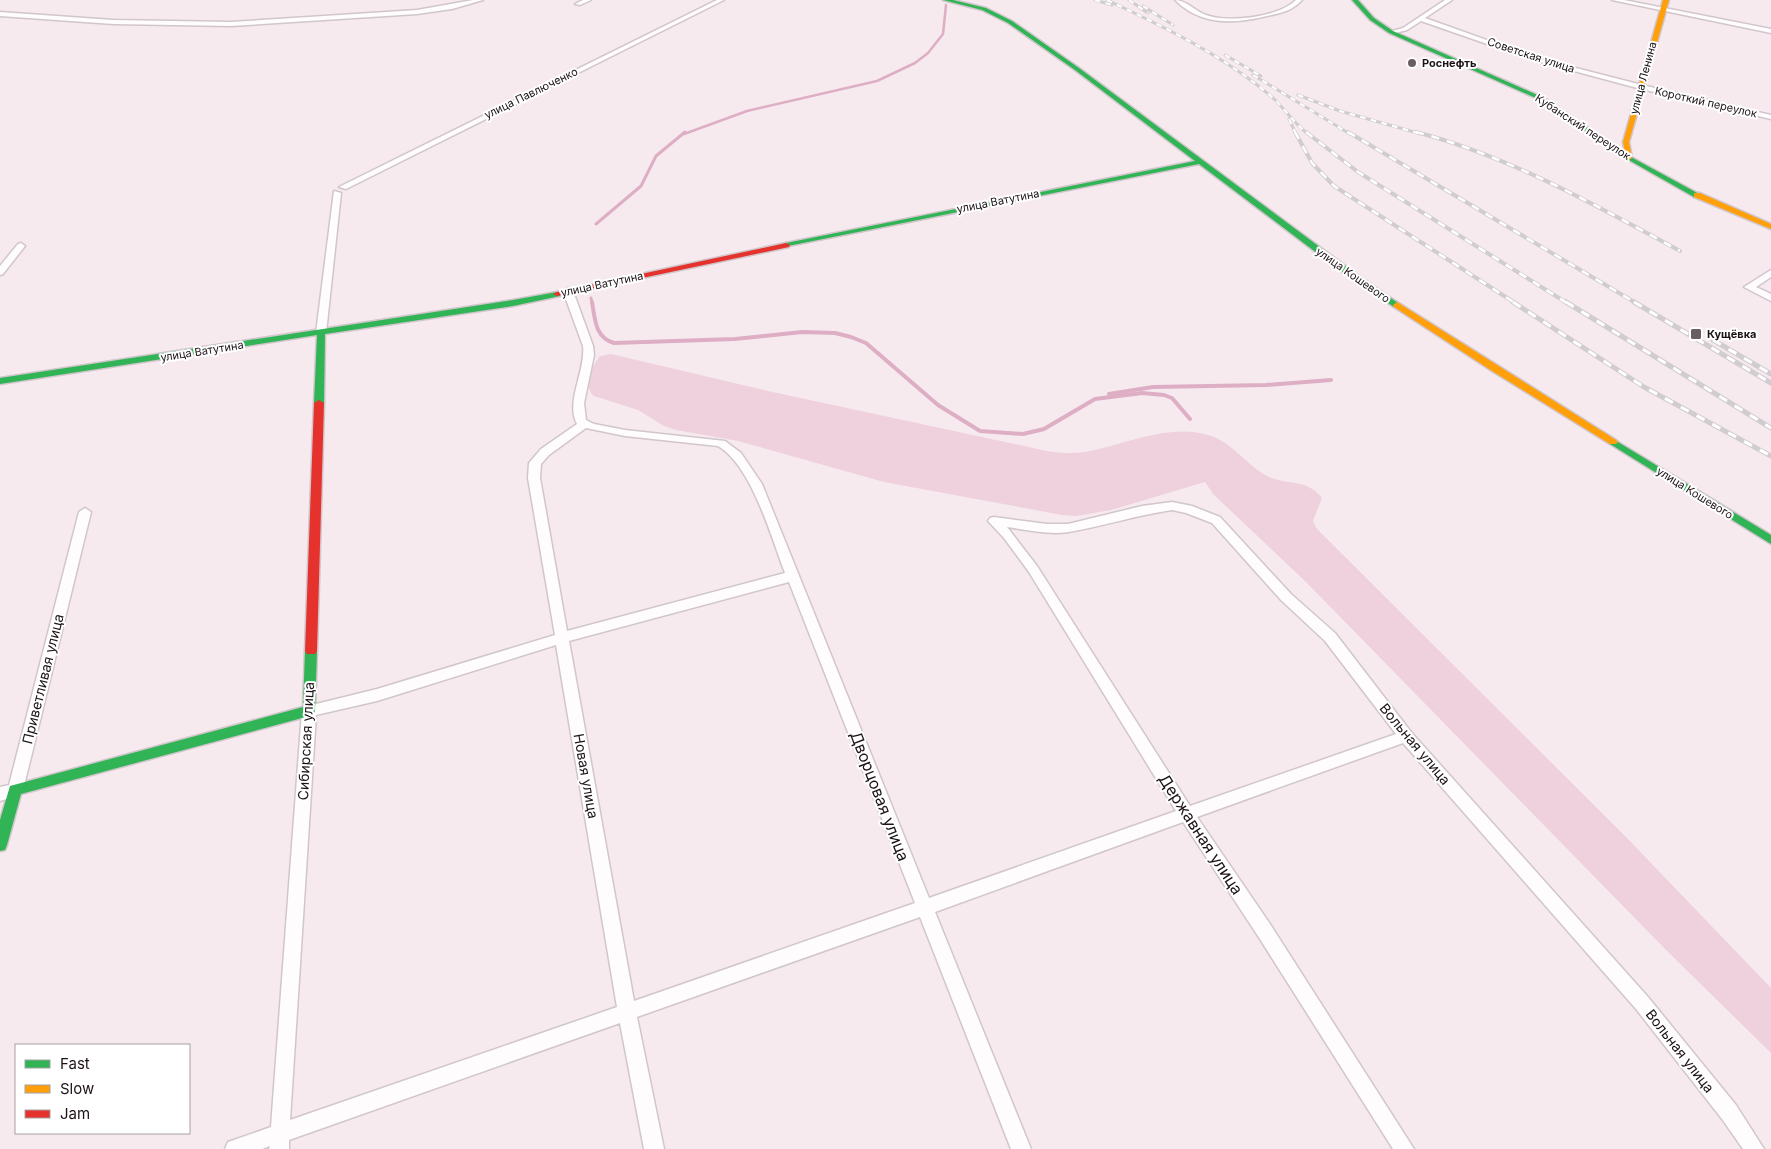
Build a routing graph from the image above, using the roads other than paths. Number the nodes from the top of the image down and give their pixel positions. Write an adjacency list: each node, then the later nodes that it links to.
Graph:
1 (480, 0): 12 (street)
2 (588, 0): 10 (street)
3 (721, 0): 26 (street, улица Павлюченко)
4 (946, 0): 19 (street, улица Кошевого)
5 (1178, 0): 6 (street)
6 (1299, 0)
7 (1355, 0): 15 (street, Кубанский переулок)
8 (1449, 0): 13 (street)
9 (1615, 0): 11 (street)
10 (578, 4)
11 (1664, 5): 14 (street); 16 (street, улица Ленина)
12 (0, 14)
13 (1422, 19): 15 (street); 16 (street, Советская улица)
14 (1771, 31)
15 (1392, 32): 18 (street, Кубанский переулок)
16 (1641, 87): 17 (street, Короткий переулок); 18 (street, улица Ленина)
17 (1771, 117)
18 (1629, 158): 20 (street, Кубанский переулок)
19 (1199, 162): 24 (street, улица Ватутина); 31 (street, улица Кошевого)
20 (1771, 227)
21 (21, 246): 22 (street)
22 (0, 272)
23 (1771, 273): 25 (street)
24 (568, 291): 26 (street, улица Ватутина); 28 (street)
25 (1771, 298)
26 (321, 333): 27 (street, улица Ватутина); 34 (street, Сибирская улица)
27 (0, 381)
28 (584, 425): 32 (street, Дворцовая улица); 33 (street, Новая улица)
29 (85, 512): 36 (street, Приветливая улица)
30 (994, 521): 35 (street, Вольная улица); 38 (street, Державная улица)
31 (1771, 540)
32 (793, 576): 33 (street); 40 (street, Дворцовая улица)
33 (562, 638): 34 (street); 41 (street, Новая улица)
34 (309, 711): 36 (street); 42 (street, Сибирская улица)
35 (1406, 736): 38 (street); 48 (street, Вольная улица)
36 (15, 790): 37 (street); 39 (street, Приветливая улица)
37 (0, 794)
38 (1187, 814): 40 (street); 47 (street, Державная улица)
39 (0, 845)
40 (924, 908): 41 (street); 46 (street, Дворцовая улица)
41 (627, 1012): 42 (street); 45 (street, Новая улица)
42 (280, 1132): 43 (street); 44 (street, Сибирская улица)
43 (235, 1149)
44 (279, 1149)
45 (654, 1149)
46 (1021, 1149)
47 (1404, 1149)
48 (1754, 1149)

